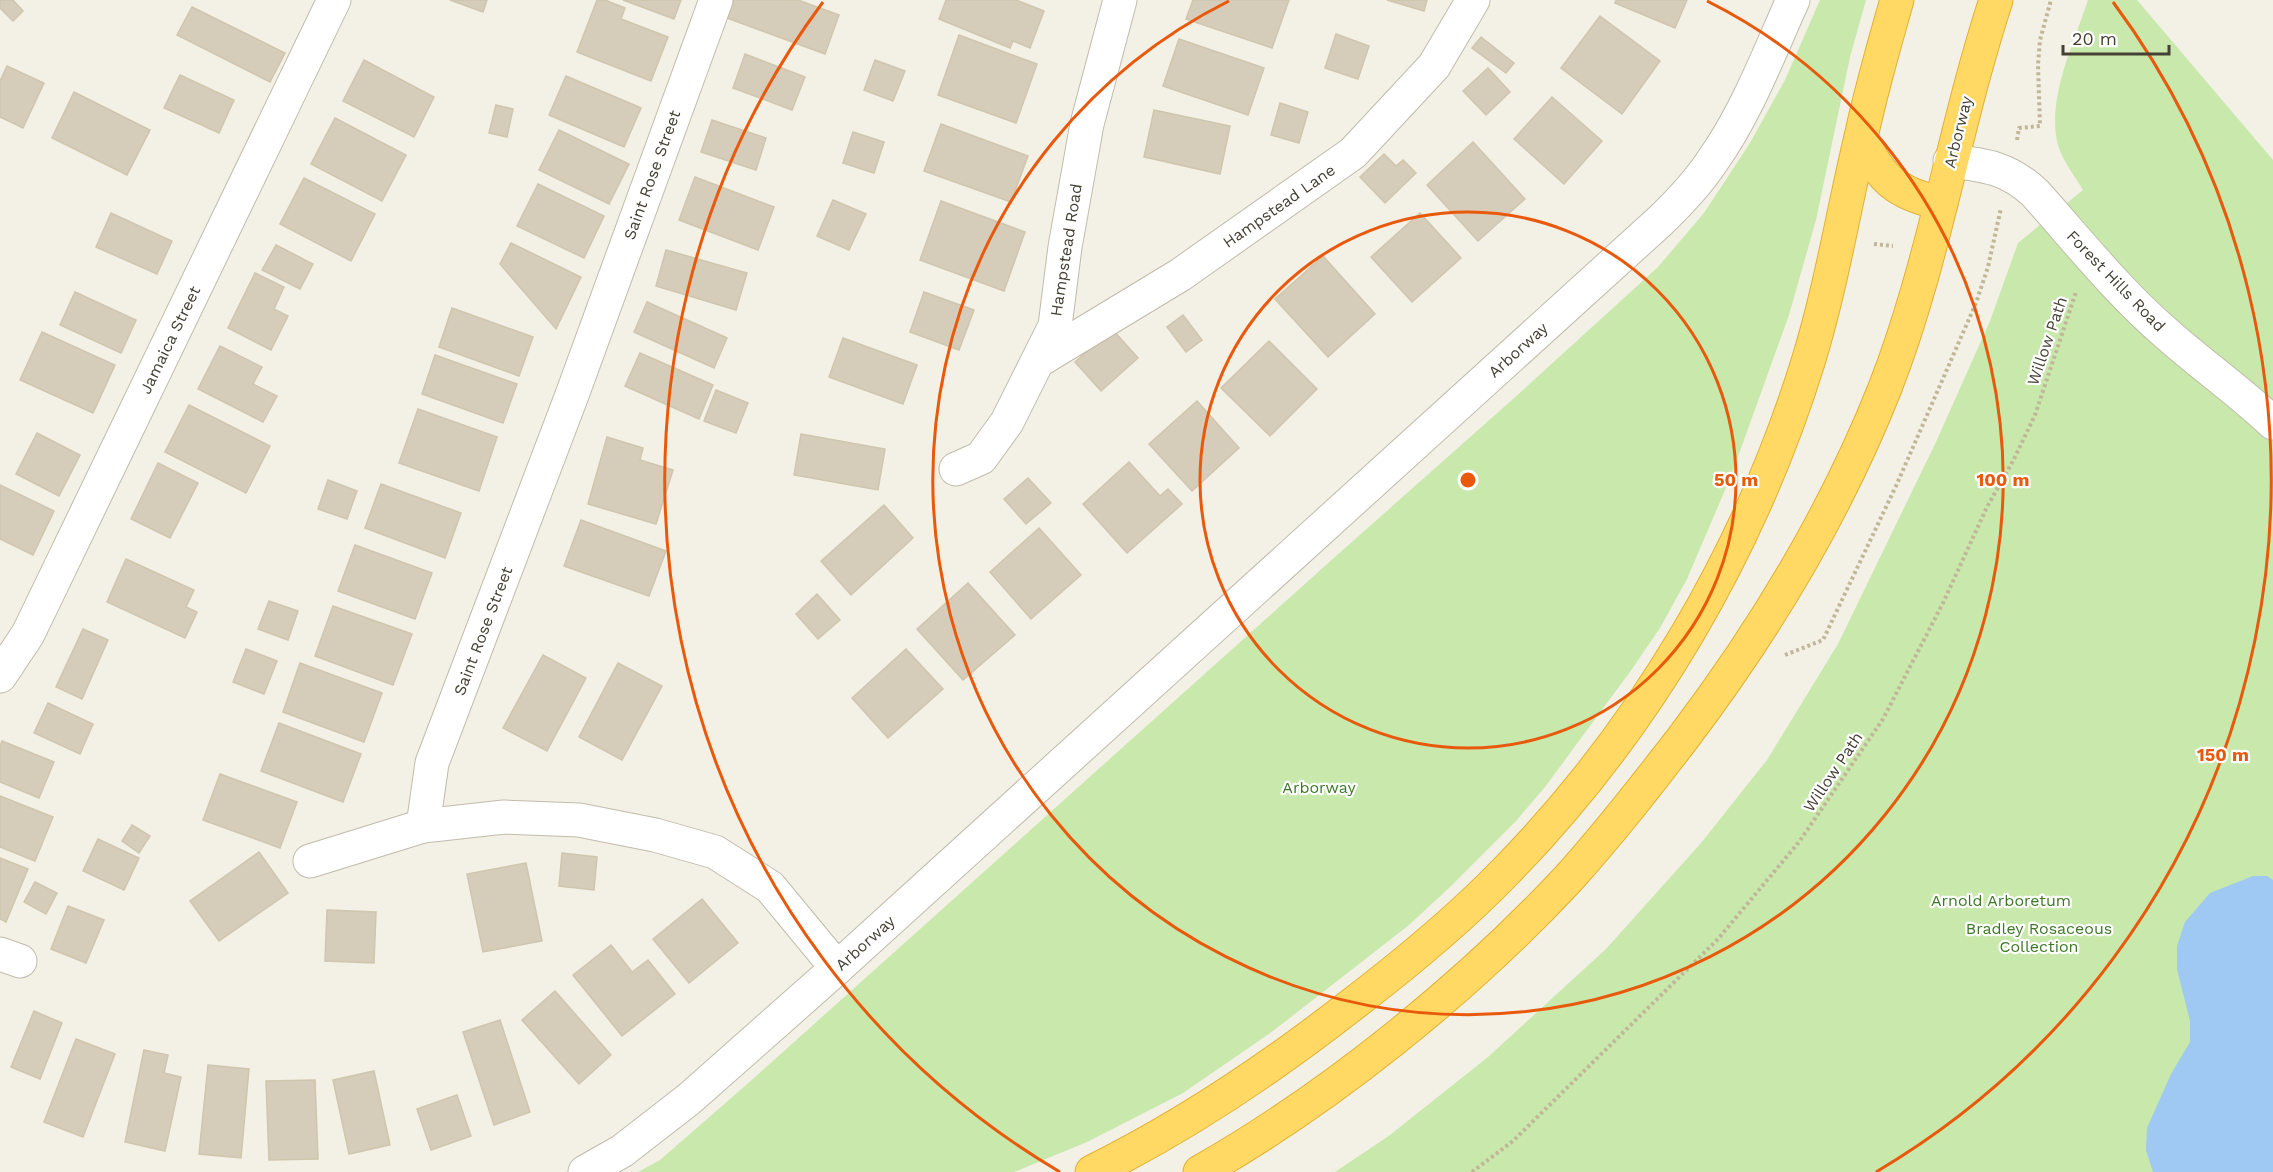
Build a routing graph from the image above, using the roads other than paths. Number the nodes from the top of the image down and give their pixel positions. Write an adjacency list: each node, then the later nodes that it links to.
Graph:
1 (334, 0): 14 (street, Jamaica Street)
2 (716, 0): 15 (street, Saint Rose Street)
3 (1120, 0): 11 (street, Hampstead Road)
4 (1473, 0): 11 (street, Hampstead Lane)
5 (1793, 0): 17 (street, Arborway)
6 (1897, 0): 8 (highway)
7 (1996, 0): 9 (highway, Arborway)
8 (1861, 138): 10 (highway); 19 (highway)
9 (1950, 161): 10 (highway, Arborway); 12 (street, Forest Hills Road)
10 (1941, 202): 20 (highway, Arborway)
11 (1038, 362): 13 (street, Hampstead Road)
12 (2273, 423)
13 (956, 469)
14 (0, 676)
15 (423, 826): 16 (street); 17 (street)
16 (310, 861)
17 (837, 968): 18 (street, Arborway)
18 (585, 1172)
19 (1092, 1172)
20 (1200, 1172)

